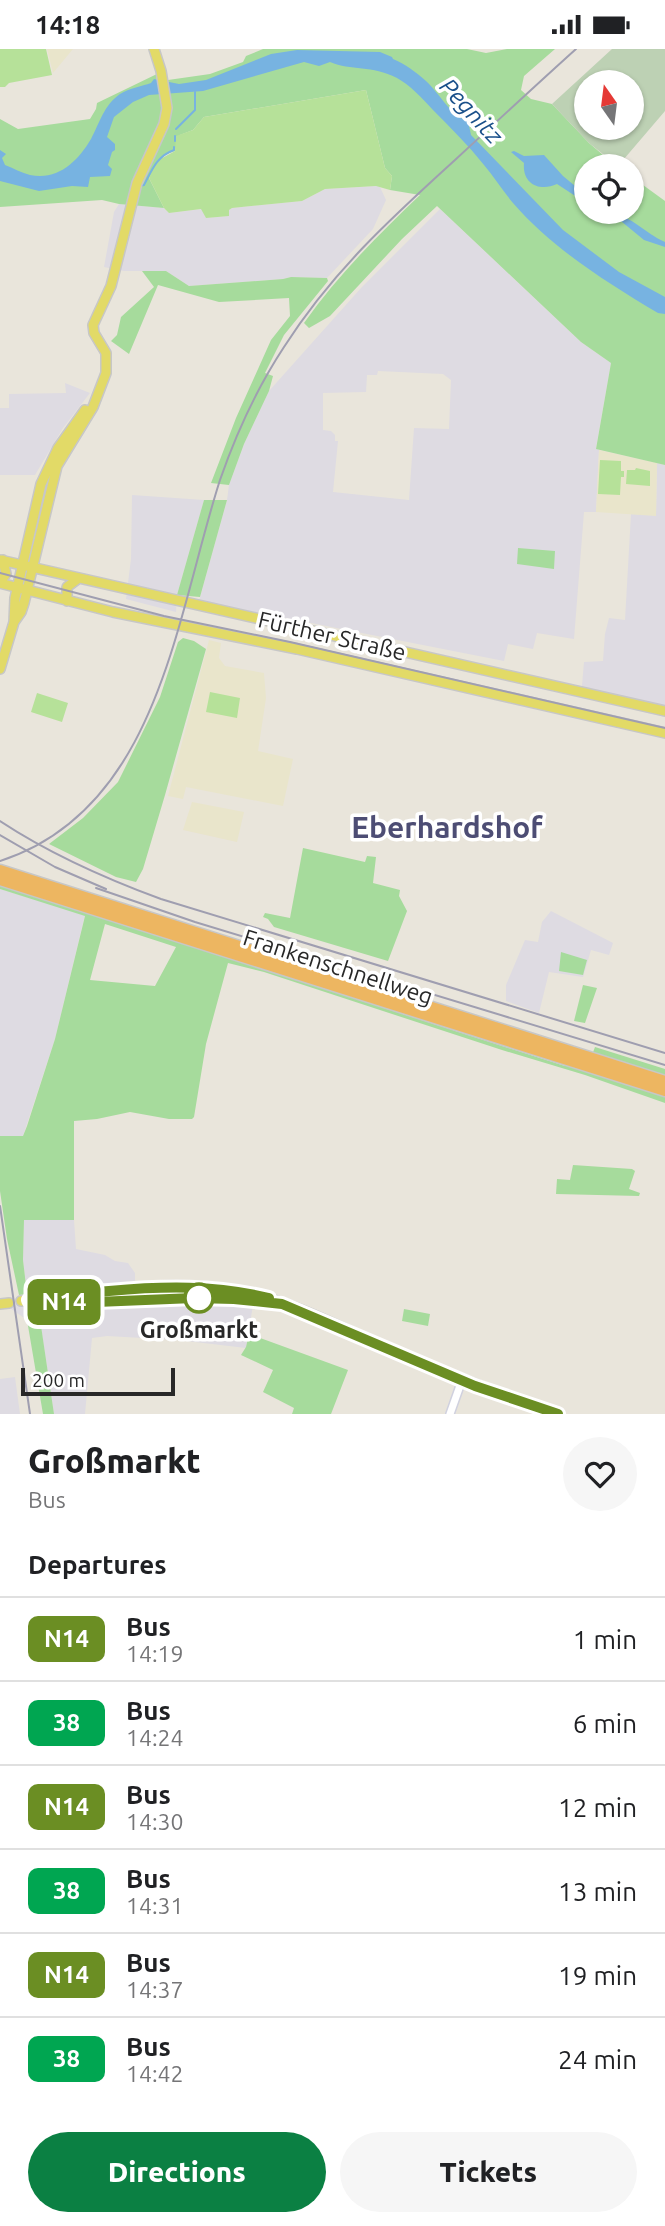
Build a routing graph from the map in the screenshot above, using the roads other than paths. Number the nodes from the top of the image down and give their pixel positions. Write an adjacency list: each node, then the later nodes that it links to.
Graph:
1 (154, 49): 2 (main road)
2 (97, 395): 4 (main road); 5 (main road)
3 (1, 560): 4 (main road, Fürther Straße); 7 (main road)
4 (22, 565): 5 (main road, Fürther Straße); 8 (main road)
5 (34, 566): 6 (main road, Fürther Straße); 8 (main road)
6 (79, 577): 9 (main road); 11 (main road, Fürther Straße)
7 (0, 582): 8 (main road, Fürther Straße)
8 (23, 589): 9 (main road, Fürther Straße); 10 (main road)
9 (67, 601): 12 (main road, Fürther Straße)
10 (0, 669)
11 (665, 711)
12 (665, 733)
13 (0, 870): 15 (highway, Frankenschnellweg)
14 (0, 880): 16 (highway, Frankenschnellweg)
15 (665, 1081)
16 (665, 1091)
17 (25, 1301): 18 (main road)
18 (462, 1380): 19 (street); 20 (main road)
19 (450, 1414)
20 (558, 1414)

